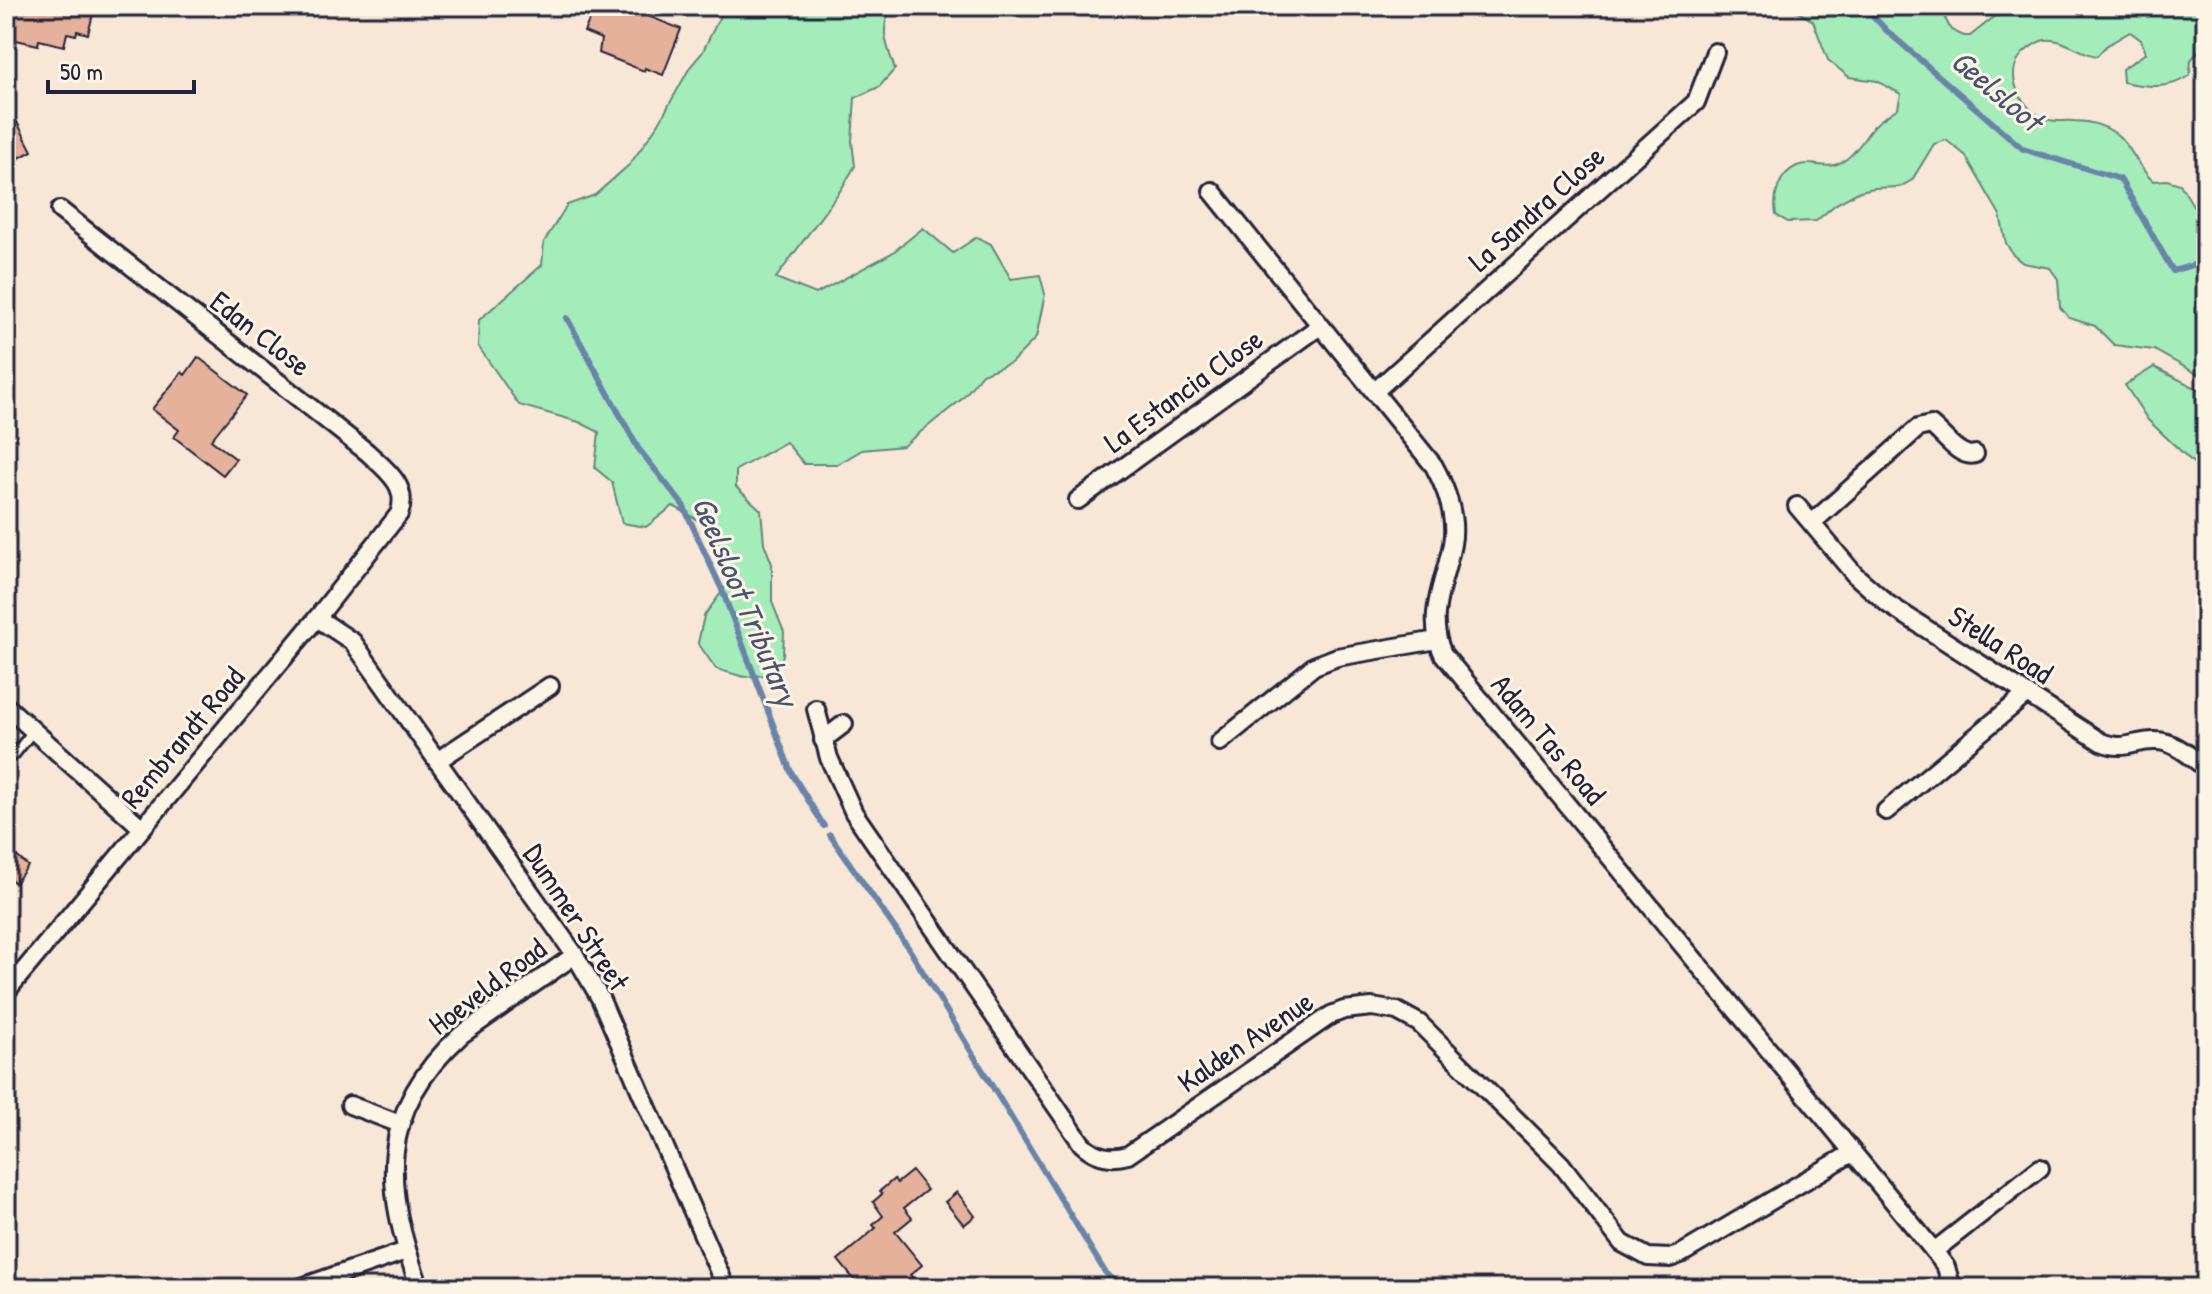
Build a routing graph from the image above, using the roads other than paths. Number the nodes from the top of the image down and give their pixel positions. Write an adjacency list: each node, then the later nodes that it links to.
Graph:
1 (1715, 52): 5 (street, La Sandra Close)
2 (1212, 191): 4 (street)
3 (60, 210): 9 (street, Edan Close)
4 (1320, 326): 5 (street); 7 (street, La Estancia Close)
5 (1374, 392): 12 (street)
6 (1975, 454): 10 (street)
7 (1078, 500)
8 (1797, 506): 10 (street, Stella Road)
9 (399, 514): 11 (street, Rembrandt Road)
10 (1812, 523): 14 (street, Stella Road)
11 (317, 618): 22 (street, Dummer Street); 25 (street, Rembrandt Road)
12 (1437, 640): 20 (street); 30 (street, Adam Tas Road)
13 (550, 686): 22 (street)
14 (2027, 694): 23 (street, Stella Road); 24 (street)
15 (6, 706): 18 (street)
16 (816, 709): 19 (street, Kalden Avenue)
17 (844, 724): 19 (street)
18 (33, 731): 21 (lane); 25 (street)
19 (823, 740): 30 (street, Kalden Avenue)
20 (1220, 742)
21 (14, 755)
22 (437, 761): 26 (street, Dummer Street)
23 (2206, 768)
24 (1886, 811)
25 (142, 828): 27 (street, Rembrandt Road)
26 (575, 955): 29 (street, Hoeveld Road); 36 (street, Dummer Street)
27 (6, 992)
28 (350, 1105): 29 (street)
29 (400, 1124): 32 (street, Hoeveld Road)
30 (1852, 1153): 33 (street, Adam Tas Road)
31 (2040, 1168): 33 (street)
32 (406, 1251): 34 (street); 35 (street, Hoeveld Road)
33 (1934, 1251): 37 (street, Adam Tas Road)
34 (299, 1288)
35 (420, 1288)
36 (726, 1288)
37 (1952, 1288)

